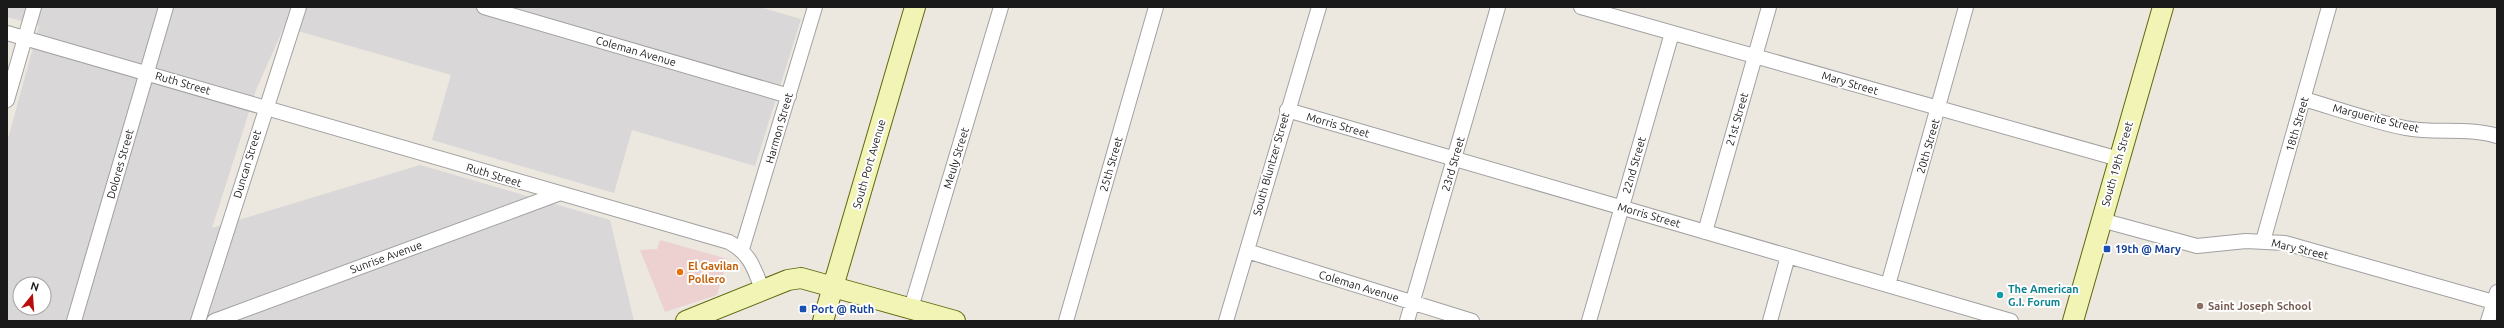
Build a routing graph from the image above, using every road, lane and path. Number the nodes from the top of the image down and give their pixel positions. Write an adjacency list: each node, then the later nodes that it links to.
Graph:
1 (34, 7): 18 (street)
2 (166, 7): 20 (street, Dolores Street)
3 (299, 7): 24 (street, Duncan Street)
4 (484, 7): 21 (street, Coleman Avenue)
5 (815, 7): 21 (street, Harmon Street)
6 (915, 7): 39 (street, South Port Avenue)
7 (1001, 7): 43 (street, Meuly Street)
8 (1156, 7): 50 (street, 25th Street)
9 (1319, 7): 26 (street, South Bluntzer Street)
10 (1498, 7): 28 (street, 23rd Street)
11 (1581, 7): 17 (street, Mary Street)
12 (1769, 7): 19 (street, 21st Street)
13 (1966, 7): 25 (street, 20th Street)
14 (2163, 7): 29 (street, South 19th Street)
15 (2329, 7): 22 (street, 18th Street)
16 (7, 33): 18 (street, Ruth Street)
17 (1672, 33): 19 (street, Mary Street); 31 (street, 22nd Street)
18 (24, 38): 20 (street, Ruth Street); 23 (street)
19 (1755, 57): 25 (street, Mary Street); 33 (street, 21st Street)
20 (147, 73): 24 (street, Ruth Street); 44 (street, Dolores Street)
21 (789, 96): 35 (street, Harmon Street)
22 (2304, 99): 27 (street, Marguerite Street); 34 (street, 18th Street)
23 (7, 100)
24 (265, 106): 30 (street, Ruth Street); 45 (street, Duncan Street)
25 (1939, 108): 29 (street, Mary Street); 38 (street, 20th Street)
26 (1287, 110): 28 (street, Morris Street); 36 (street, South Bluntzer Street)
27 (2497, 136)
28 (1455, 159): 31 (street, Morris Street); 42 (street, 23rd Street)
29 (2119, 159): 32 (street, South 19th Street)
30 (558, 194): 35 (street, Ruth Street); 46 (street, Sunrise Avenue)
31 (1621, 208): 33 (street, Morris Street); 54 (street, 22nd Street)
32 (2101, 220): 34 (street, Mary Street); 57 (street, South 19th Street)
33 (1704, 232): 37 (street, Morris Street)
34 (2263, 241): 41 (street, Mary Street)
35 (742, 249): 40 (street)
36 (1247, 251): 42 (street, Coleman Avenue); 51 (street, South Bluntzer Street)
37 (1788, 256): 38 (street, Morris Street); 55 (street)
38 (1888, 285): 56 (street, Morris Street)
39 (833, 286): 40 (street); 43 (street); 48 (street, South Port Avenue)
40 (763, 291): 47 (street)
41 (2496, 299): 58 (street)
42 (1412, 303): 52 (street, 23rd Street); 53 (street, Coleman Avenue)
43 (911, 308): 49 (street)
44 (74, 321)
45 (198, 321)
46 (214, 321)
47 (686, 321)
48 (823, 321)
49 (955, 321)
50 (1066, 321)
51 (1226, 321)
52 (1407, 321)
53 (1472, 321)
54 (1588, 321)
55 (1770, 321)
56 (2011, 321)
57 (2073, 321)
58 (2488, 321)

